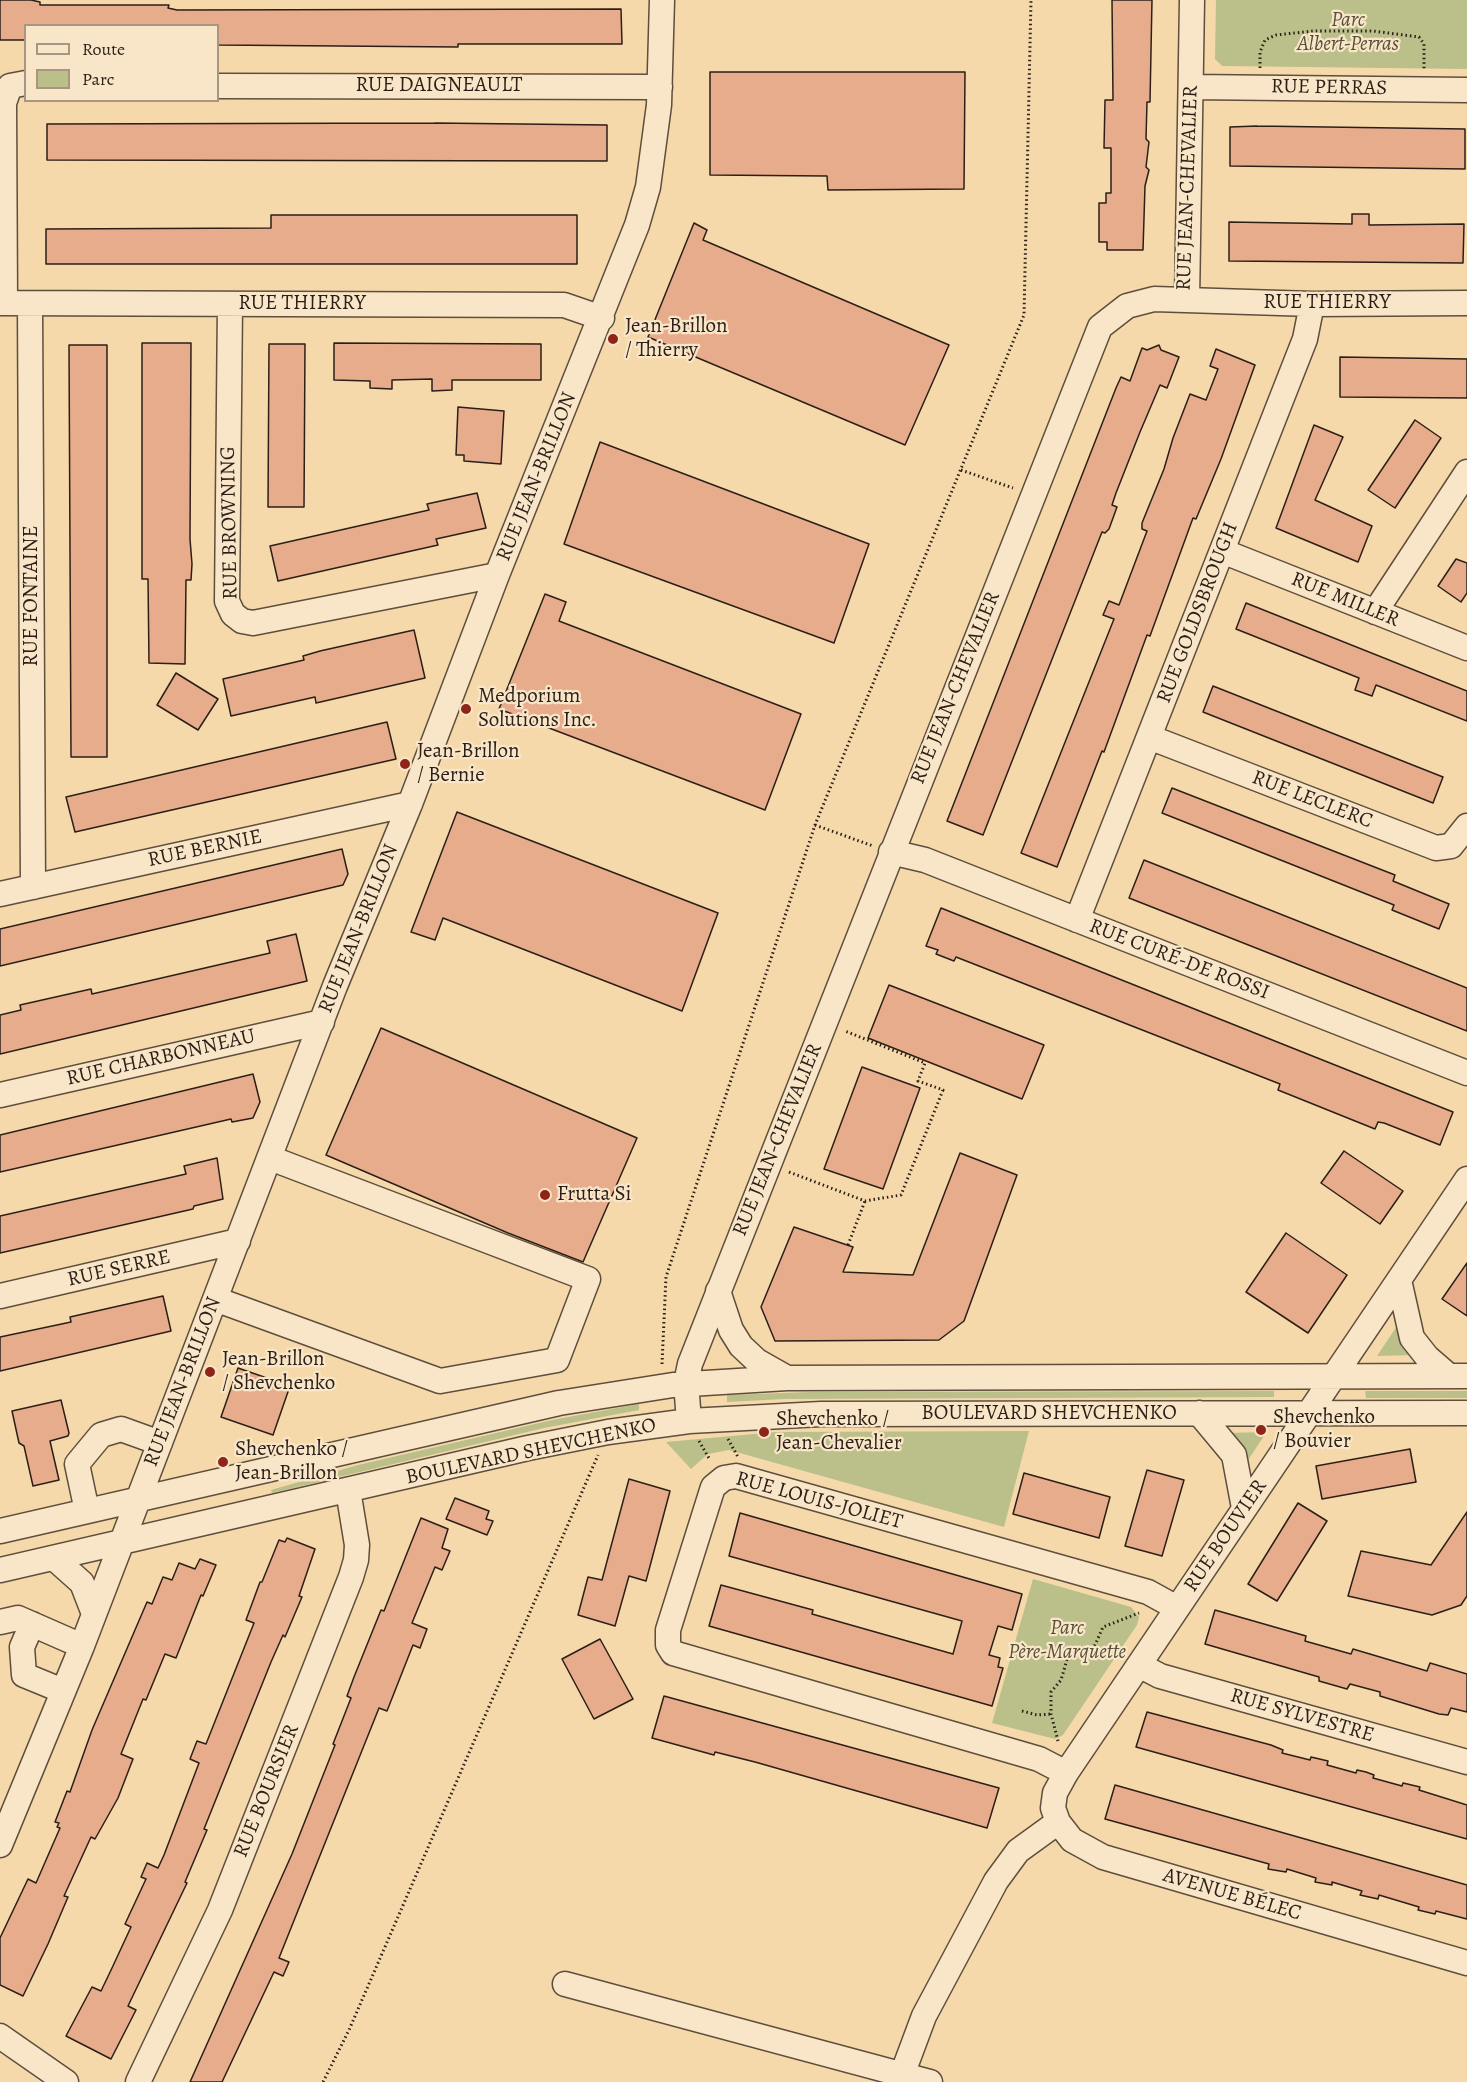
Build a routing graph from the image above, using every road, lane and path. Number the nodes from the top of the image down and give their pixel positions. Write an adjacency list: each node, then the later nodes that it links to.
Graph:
1 (662, 0): 8 (street, RUE JEAN-BRILLON)
2 (1031, 0): 18 (path)
3 (1192, 0): 9 (street, RUE JEAN-CHEVALIER)
4 (1260, 70): 5 (path)
5 (1424, 72)
6 (24, 83): 12 (street)
7 (219, 86): 8 (street, RUE DAIGNEAULT)
8 (660, 87): 17 (street, RUE JEAN-BRILLON)
9 (1192, 87): 10 (street, RUE PERRAS); 11 (street, RUE JEAN-CHEVALIER)
10 (1467, 90)
11 (1187, 300): 15 (street, RUE THIERRY); 20 (street, RUE JEAN-CHEVALIER)
12 (2, 303): 16 (street, RUE THIERRY)
13 (1467, 303): 15 (street, RUE THIERRY)
14 (230, 304): 16 (street, RUE THIERRY); 17 (street, RUE THIERRY); 22 (street, RUE BROWNING)
15 (1312, 304): 21 (street, RUE GOLDSBROUGH)
16 (30, 305): 30 (street, RUE FONTAINE)
17 (602, 318): 22 (street, RUE JEAN-BRILLON)
18 (961, 470): 20 (path); 27 (path)
19 (1467, 472): 23 (street)
20 (1033, 495): 29 (street, RUE JEAN-CHEVALIER)
21 (1222, 550): 23 (street, RUE MILLER); 25 (street, RUE GOLDSBROUGH)
22 (497, 575): 26 (street, RUE JEAN-BRILLON)
23 (1376, 612): 24 (street, RUE MILLER)
24 (1467, 648)
25 (1149, 737): 28 (street, RUE LECLERC); 32 (street, RUE GOLDSBROUGH)
26 (410, 804): 30 (street, RUE BERNIE); 33 (street, RUE JEAN-BRILLON)
27 (815, 825): 29 (path); 47 (path)
28 (1467, 826)
29 (891, 852): 32 (street, RUE CURÉ-DE ROSSI); 44 (street, RUE JEAN-CHEVALIER)
30 (33, 887): 31 (street, RUE BERNIE)
31 (0, 894)
32 (1077, 920): 35 (street, RUE CURÉ-DE ROSSI)
33 (322, 1022): 36 (street, RUE CHARBONNEAU); 37 (street, RUE JEAN-BRILLON)
34 (840, 1029): 40 (path)
35 (1467, 1073)
36 (0, 1095)
37 (270, 1158): 41 (street, RUE JEAN-BRILLON); 46 (street)
38 (784, 1170): 40 (path)
39 (1467, 1179): 43 (street, RUE BOUVIER)
40 (866, 1201): 42 (path)
41 (238, 1241): 45 (street, RUE SERRE); 46 (street, RUE JEAN-BRILLON)
42 (848, 1245)
43 (1399, 1280): 48 (street, RUE BOUVIER); 49 (street)
44 (718, 1291): 50 (street); 51 (street, RUE JEAN-CHEVALIER)
45 (0, 1296)
46 (216, 1299): 57 (street, RUE JEAN-BRILLON)
47 (662, 1364)
48 (1334, 1376): 49 (street, BOULEVARD SHEVCHENKO); 50 (street, BOULEVARD SHEVCHENKO); 53 (street, RUE BOUVIER)
49 (1458, 1376)
50 (787, 1378): 51 (street, BOULEVARD SHEVCHENKO)
51 (686, 1383): 55 (street, RUE JEAN-CHEVALIER); 63 (street, BOULEVARD SHEVCHENKO)
52 (1199, 1413): 53 (street, BOULEVARD SHEVCHENKO); 55 (street, BOULEVARD SHEVCHENKO); 64 (street)
53 (1310, 1413): 54 (street, BOULEVARD SHEVCHENKO); 64 (street, RUE BOUVIER)
54 (1467, 1413)
55 (689, 1421): 62 (street, BOULEVARD SHEVCHENKO)
56 (725, 1435): 60 (path)
57 (160, 1443): 63 (street, RUE JEAN-BRILLON); 65 (street)
58 (702, 1449): 61 (path)
59 (599, 1451): 92 (path)
60 (738, 1457)
61 (710, 1460)
62 (348, 1491): 67 (street, BOULEVARD SHEVCHENKO); 91 (street, RUE BOURSIER)
63 (138, 1498): 65 (street, BOULEVARD SHEVCHENKO); 67 (street, RUE JEAN-BRILLON)
64 (1244, 1508): 70 (street, RUE BOUVIER)
65 (87, 1511): 66 (street, BOULEVARD SHEVCHENKO)
66 (0, 1531)
67 (122, 1542): 68 (street, BOULEVARD SHEVCHENKO); 72 (street, RUE JEAN-BRILLON)
68 (54, 1558): 69 (street, BOULEVARD SHEVCHENKO); 72 (street)
69 (0, 1570)
70 (1177, 1608): 76 (street, RUE BOUVIER); 82 (street, RUE LOUIS-JOLIET)
71 (1140, 1612): 79 (path)
72 (94, 1614): 75 (street, RUE JEAN-BRILLON)
73 (0, 1622): 74 (street)
74 (32, 1624): 75 (street); 77 (street)
75 (82, 1646): 77 (street, RUE JEAN-BRILLON)
76 (1138, 1665): 81 (street, RUE SYLVESTRE); 82 (street, RUE BOUVIER)
77 (63, 1691): 83 (street, RUE JEAN-BRILLON)
78 (1022, 1711): 79 (path)
79 (1051, 1714): 80 (path)
80 (1058, 1741)
81 (1467, 1762)
82 (1066, 1773): 84 (street)
83 (6, 1812): 85 (street, RUE JEAN-BRILLON)
84 (1058, 1822): 86 (street, AVENUE BÉLEC); 89 (street)
85 (0, 1845)
86 (1467, 1963)
87 (565, 1984): 89 (street)
88 (0, 2036): 90 (street)
89 (902, 2075): 93 (street)
90 (66, 2082)
91 (138, 2082)
92 (323, 2082)
93 (930, 2082)

